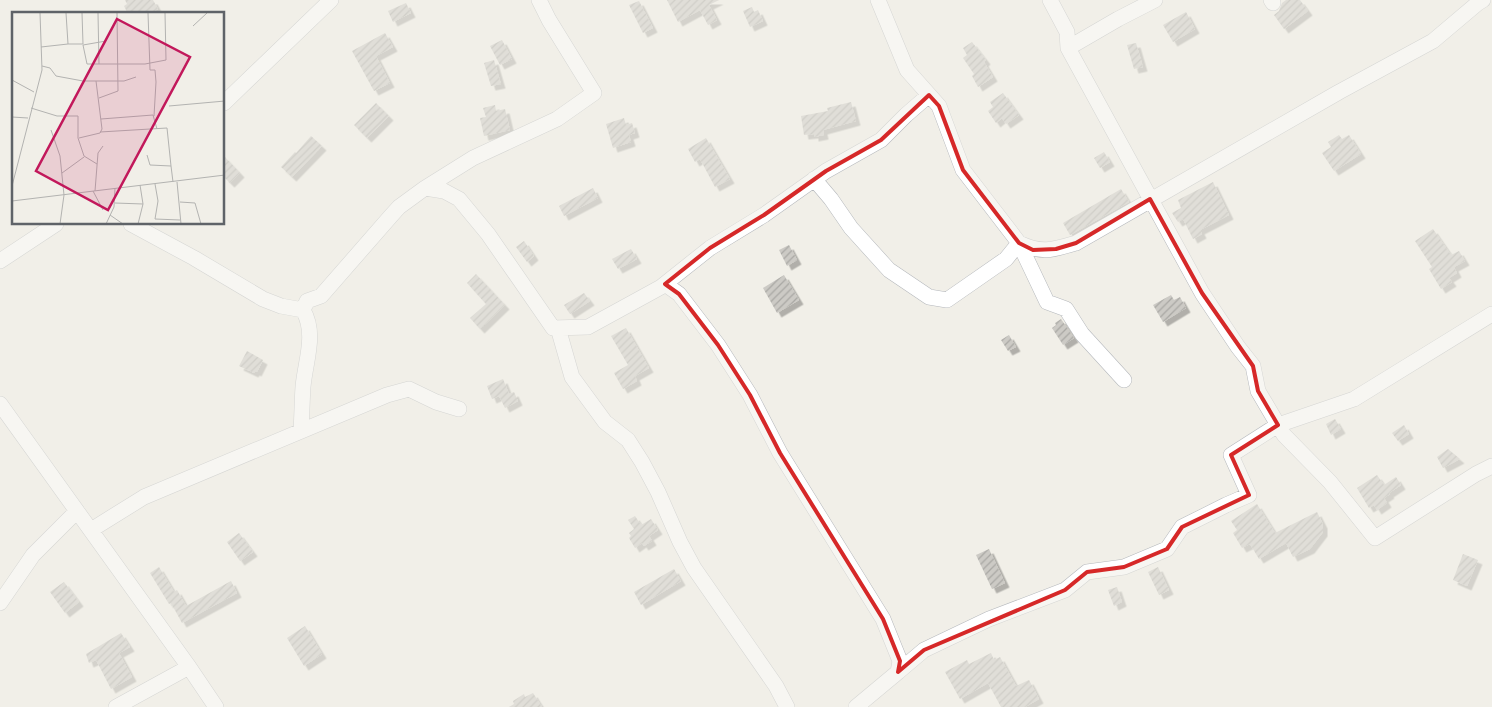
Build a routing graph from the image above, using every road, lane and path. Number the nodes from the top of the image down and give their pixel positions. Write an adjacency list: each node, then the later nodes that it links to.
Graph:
1 (331, 0): 9 (street)
2 (538, 0): 11 (street)
3 (878, 0): 8 (street)
4 (1050, 0): 7 (street)
5 (1155, 0): 7 (street)
6 (1483, 0): 12 (street)
7 (1068, 48): 12 (street)
8 (929, 95): 10 (street); 15 (street)
9 (225, 102)
10 (814, 179): 15 (street); 17 (street)
11 (425, 188): 18 (street); 20 (street)
12 (1150, 199): 15 (street); 24 (street)
13 (54, 225): 16 (street)
14 (133, 225): 18 (street)
15 (1019, 243): 21 (street)
16 (0, 261)
17 (666, 284): 20 (street); 31 (street)
18 (303, 310): 25 (street)
19 (1492, 314): 24 (street)
20 (558, 328): 34 (street)
21 (1124, 380)
22 (0, 404): 27 (street)
23 (459, 409): 25 (street)
24 (1278, 425): 26 (street); 31 (street)
25 (301, 430): 28 (street)
26 (1492, 466)
27 (77, 510): 28 (street); 29 (street)
28 (91, 530): 30 (street)
29 (0, 602)
30 (189, 667): 32 (street); 33 (street)
31 (898, 672): 35 (street)
32 (116, 707)
33 (216, 707)
34 (786, 707)
35 (856, 707)

